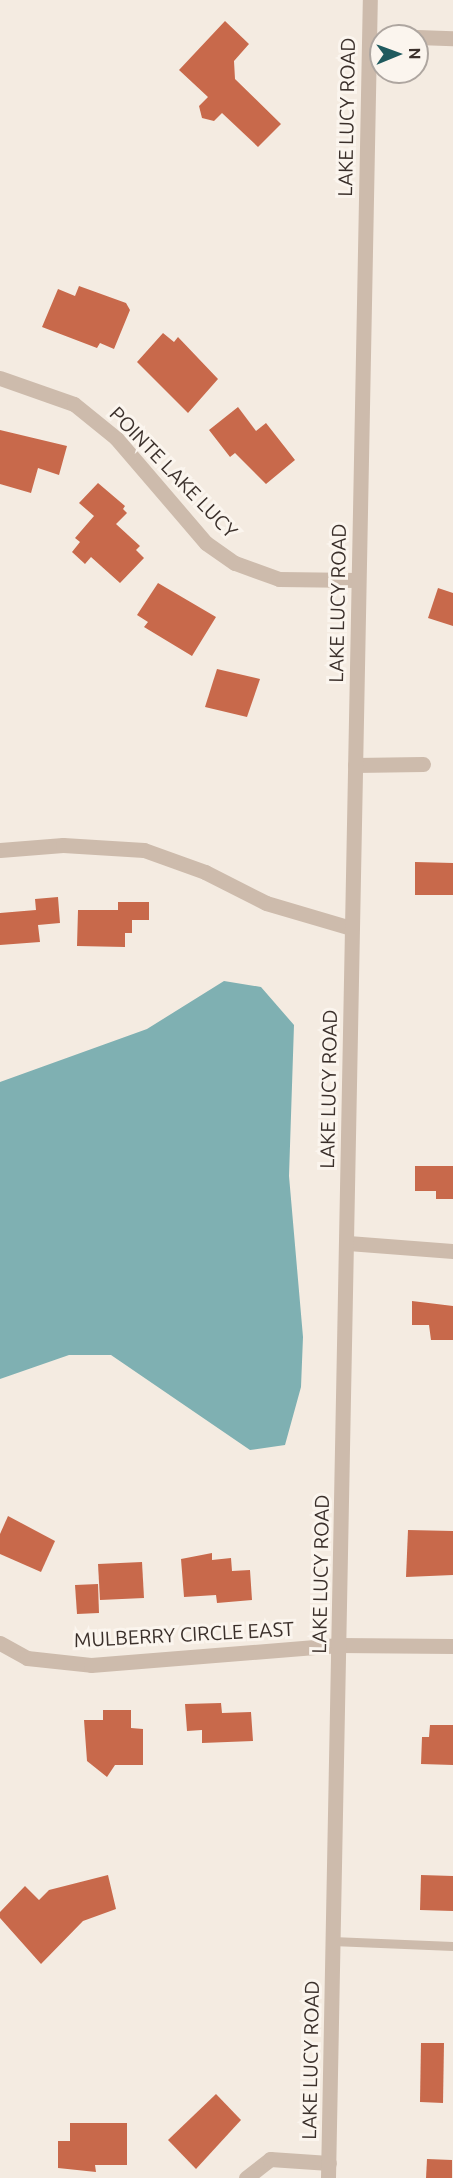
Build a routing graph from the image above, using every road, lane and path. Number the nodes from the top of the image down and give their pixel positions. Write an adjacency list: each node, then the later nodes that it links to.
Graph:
1 (370, 0): 2 (street, LAKE LUCY ROAD)
2 (373, 24)
3 (429, 37): 4 (street)
4 (453, 38)
5 (374, 84): 7 (street, LAKE LUCY ROAD)
6 (0, 378): 7 (street, POINTE LAKE LUCY)
7 (358, 580): 9 (street, LAKE LUCY ROAD)
8 (423, 764): 9 (street)
9 (355, 765): 11 (street, LAKE LUCY ROAD)
10 (0, 850): 11 (street)
11 (351, 928): 12 (street, LAKE LUCY ROAD)
12 (348, 1243): 13 (street); 15 (street, LAKE LUCY ROAD)
13 (453, 1251)
14 (0, 1643): 15 (street, MULBERRY CIRCLE EAST)
15 (339, 1645): 16 (street, MULBERRY CIRCLE EAST); 17 (street, LAKE LUCY ROAD)
16 (453, 1646)
17 (332, 1941): 18 (lane); 19 (street, LAKE LUCY ROAD)
18 (453, 1946)
19 (328, 2170): 20 (street)
20 (246, 2178)

